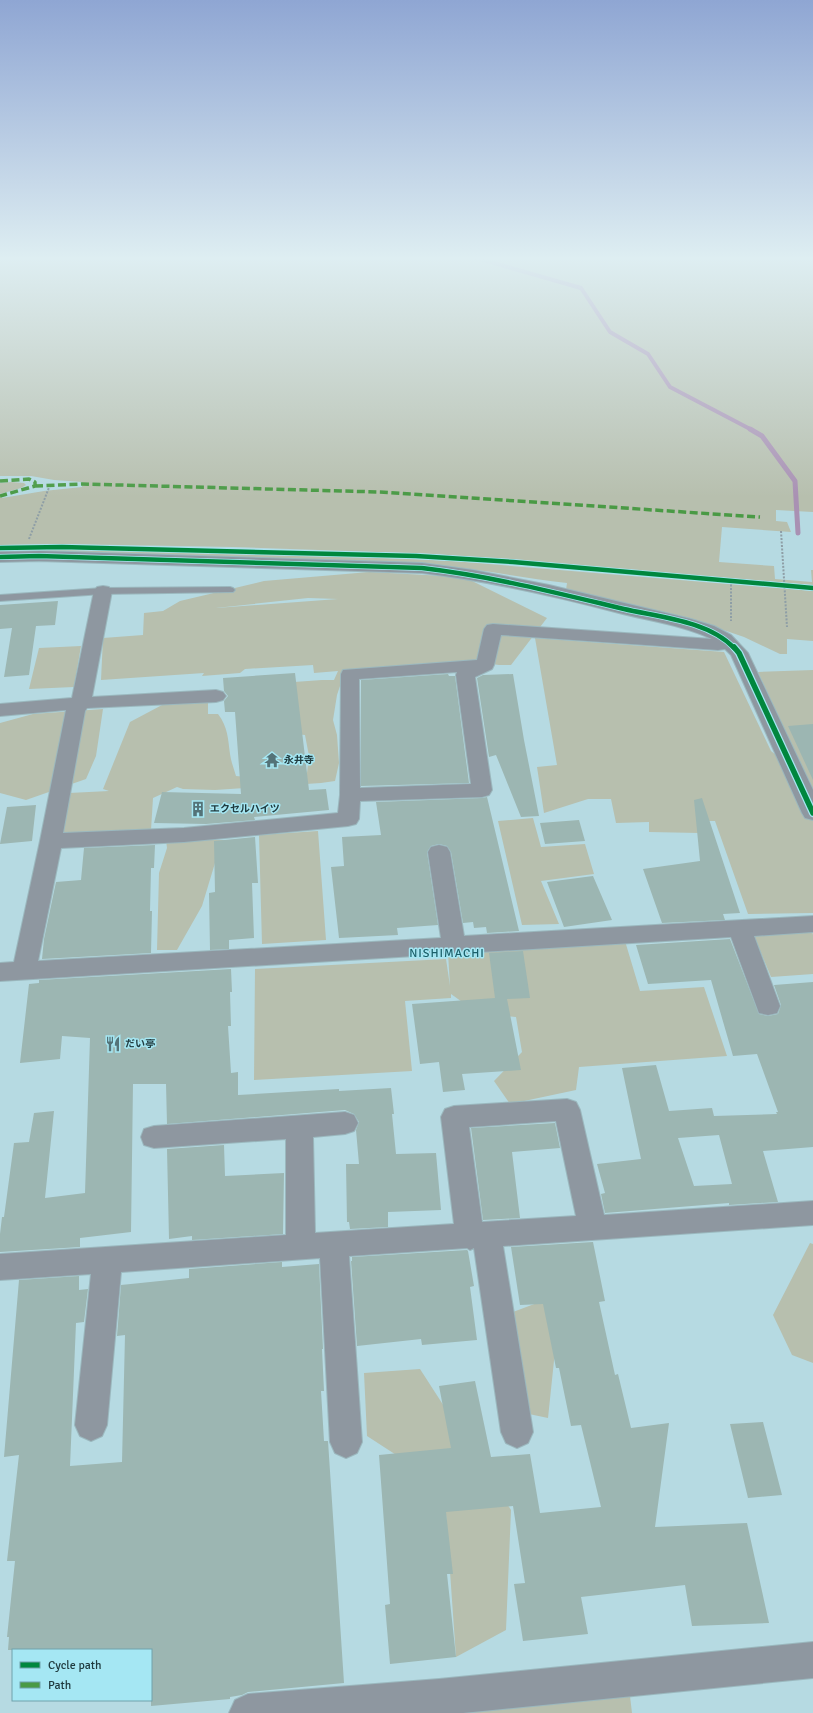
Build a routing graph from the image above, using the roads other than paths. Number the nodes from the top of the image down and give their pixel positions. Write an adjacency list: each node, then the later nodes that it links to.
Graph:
1 (0, 557): 5 (street)
2 (230, 590): 3 (lane)
3 (103, 591): 4 (lane); 8 (street)
4 (0, 598)
5 (730, 642): 6 (street); 11 (street)
6 (485, 665): 10 (street); 10 (street)
7 (216, 696): 8 (street)
8 (81, 703): 9 (street); 12 (street)
9 (0, 710)
10 (350, 795): 12 (street)
11 (813, 813)
12 (51, 841): 17 (street)
13 (439, 852): 16 (street)
14 (813, 924): 15 (street)
15 (740, 929): 16 (street); 19 (street)
16 (454, 945): 17 (street)
17 (24, 970): 18 (street)
18 (0, 972)
19 (768, 1006)
20 (345, 1123): 21 (street)
21 (299, 1127): 22 (street); 27 (street)
22 (154, 1137)
23 (813, 1213): 24 (street)
24 (594, 1228): 25 (street); 25 (street)
25 (479, 1236): 26 (street); 31 (street)
26 (334, 1246): 27 (street); 32 (street)
27 (301, 1248): 28 (street)
28 (107, 1260): 29 (street); 30 (street)
29 (0, 1267)
30 (91, 1425)
31 (517, 1432)
32 (346, 1442)
33 (813, 1660): 34 (street)
34 (440, 1705): 35 (street)
35 (248, 1713)

